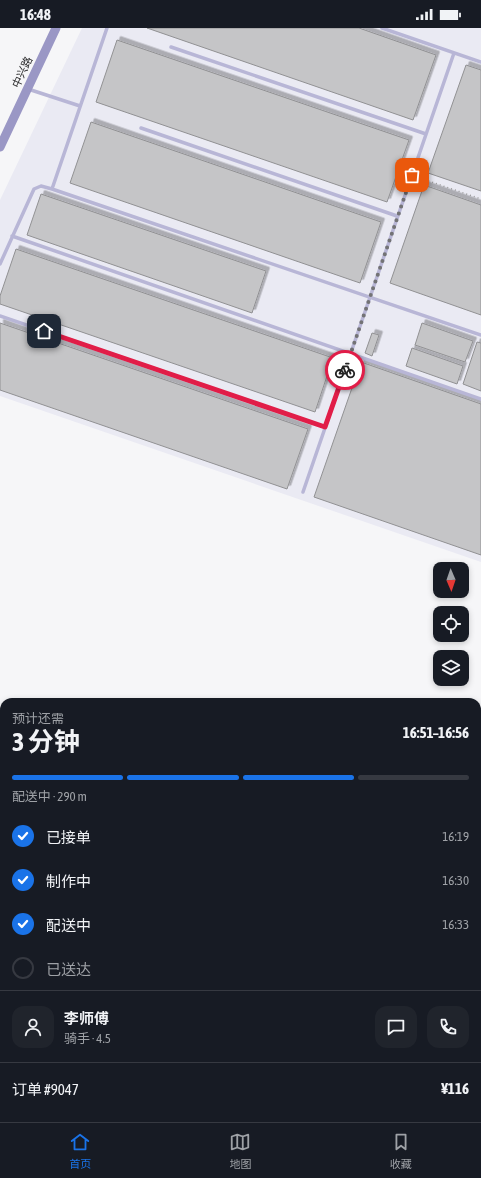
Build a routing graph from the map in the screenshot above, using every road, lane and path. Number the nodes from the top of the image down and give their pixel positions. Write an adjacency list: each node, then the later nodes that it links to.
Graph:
1 (56, 28): 8 (street, 中兴路)
2 (107, 28): 9 (lane)
3 (382, 28): 4 (lane)
4 (395, 30): 6 (lane)
5 (171, 47): 11 (lane)
6 (454, 53): 7 (lane); 11 (lane)
7 (481, 62)
8 (28, 88): 9 (lane); 12 (street, 中兴路)
9 (80, 106): 14 (lane)
10 (141, 128): 16 (lane)
11 (426, 134): 13 (lane)
12 (0, 147)
13 (412, 175): 15 (path); 16 (lane)
14 (52, 189): 17 (lane); 19 (lane)
15 (481, 199)
16 (397, 216): 19 (lane)
17 (12, 236): 18 (lane); 22 (lane)
18 (0, 264)
19 (370, 297): 21 (lane); 22 (lane)
20 (0, 316): 24 (lane)
21 (481, 335)
22 (350, 353): 23 (lane); 24 (lane)
23 (481, 399)
24 (325, 427): 25 (lane)
25 (303, 492)

